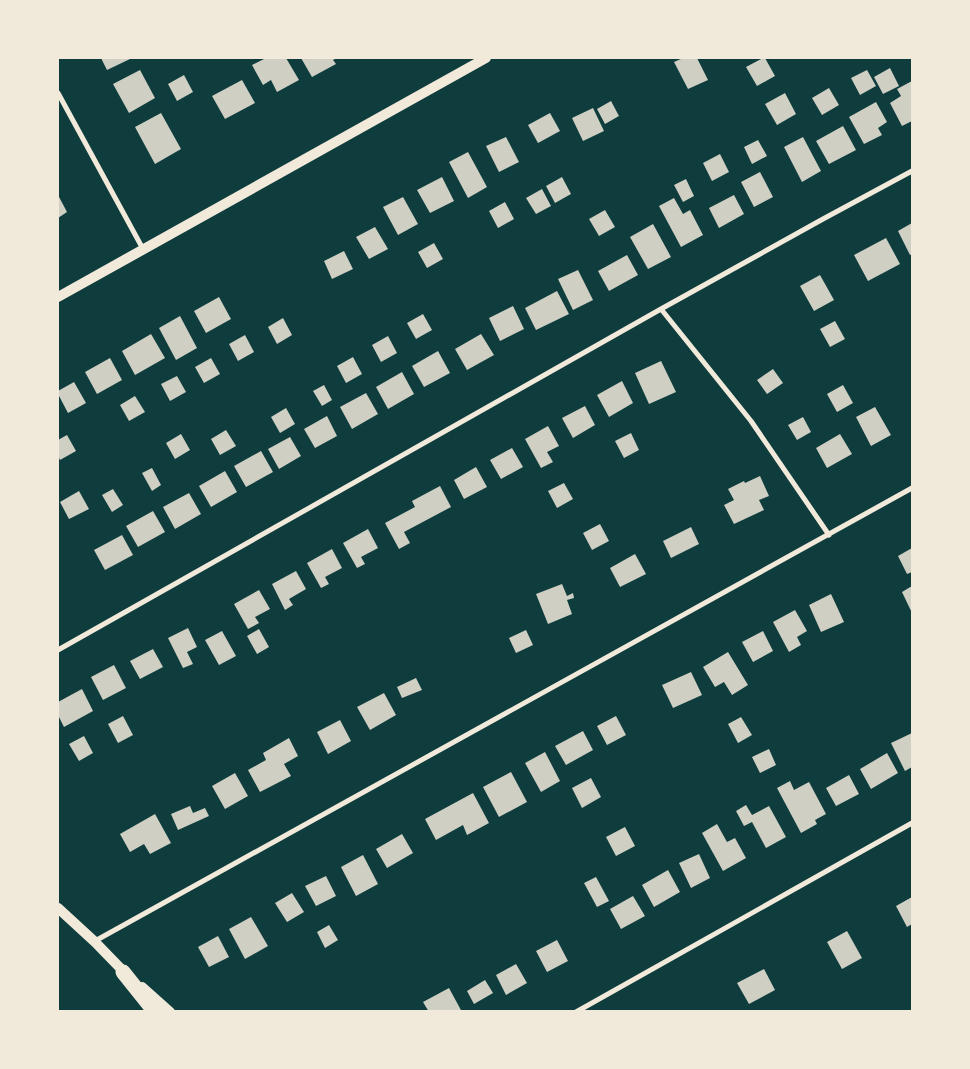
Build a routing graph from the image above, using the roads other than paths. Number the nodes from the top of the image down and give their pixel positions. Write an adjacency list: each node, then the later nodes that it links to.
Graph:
1 (486, 58): 4 (main road)
2 (58, 93): 4 (street)
3 (912, 171): 6 (street)
4 (143, 249): 5 (main road)
5 (58, 296)
6 (662, 309): 8 (street); 9 (street)
7 (912, 488): 8 (street)
8 (829, 535): 12 (street)
9 (58, 650)
10 (912, 823): 16 (street)
11 (58, 908): 12 (main road)
12 (95, 942): 13 (main road)
13 (124, 972): 14 (highway); 15 (main road)
14 (155, 1012)
15 (170, 1012)
16 (576, 1012)

